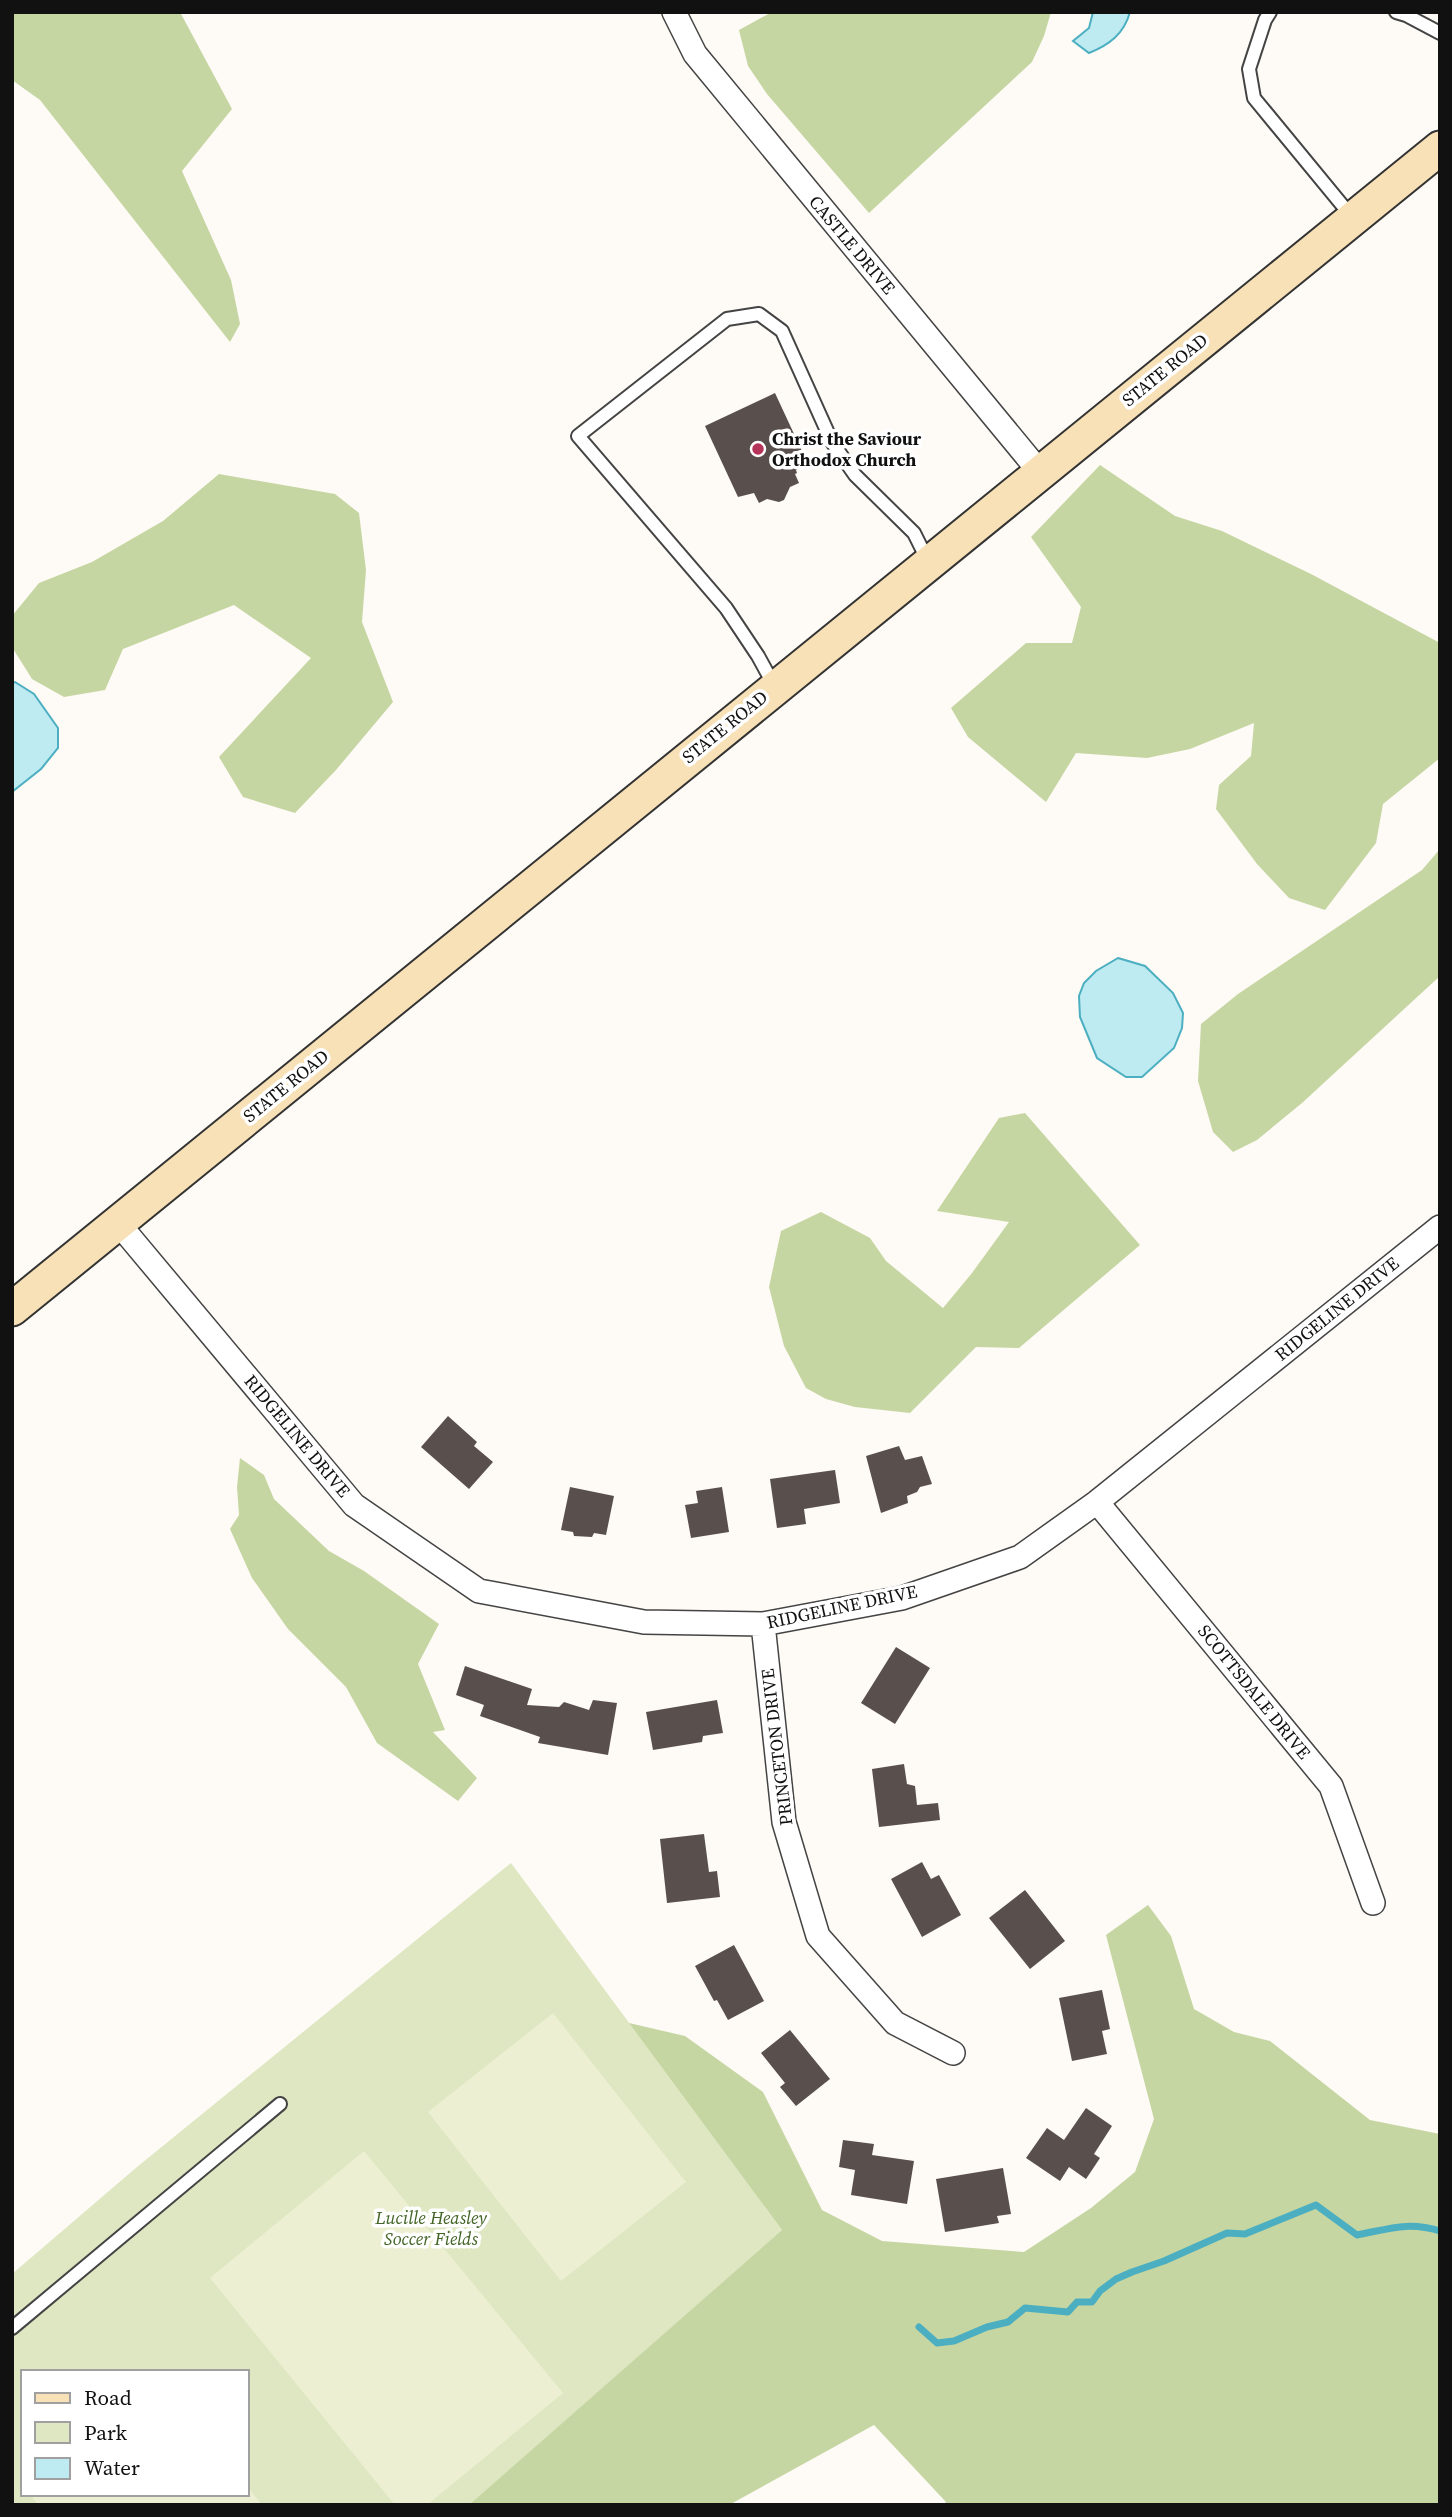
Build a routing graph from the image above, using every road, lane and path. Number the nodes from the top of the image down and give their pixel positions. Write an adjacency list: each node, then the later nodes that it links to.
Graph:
1 (674, 12): 7 (street, CASTLE DRIVE)
2 (1270, 12): 6 (lane)
3 (1396, 12): 4 (lane)
4 (1440, 33)
5 (1440, 148): 6 (main road, STATE ROAD)
6 (1353, 218): 7 (main road, STATE ROAD)
7 (1039, 471): 8 (main road, STATE ROAD)
8 (929, 562): 9 (main road, STATE ROAD); 9 (lane)
9 (775, 687): 10 (main road, STATE ROAD)
10 (118, 1223): 12 (main road, STATE ROAD); 14 (street, RIDGELINE DRIVE)
11 (1440, 1227): 13 (street, RIDGELINE DRIVE)
12 (12, 1309)
13 (1097, 1502): 14 (street, RIDGELINE DRIVE); 15 (street, SCOTTSDALE DRIVE)
14 (763, 1625): 16 (street, PRINCETON DRIVE)
15 (1373, 1903)
16 (953, 2053)
17 (280, 2104): 18 (lane)
18 (12, 2328)

